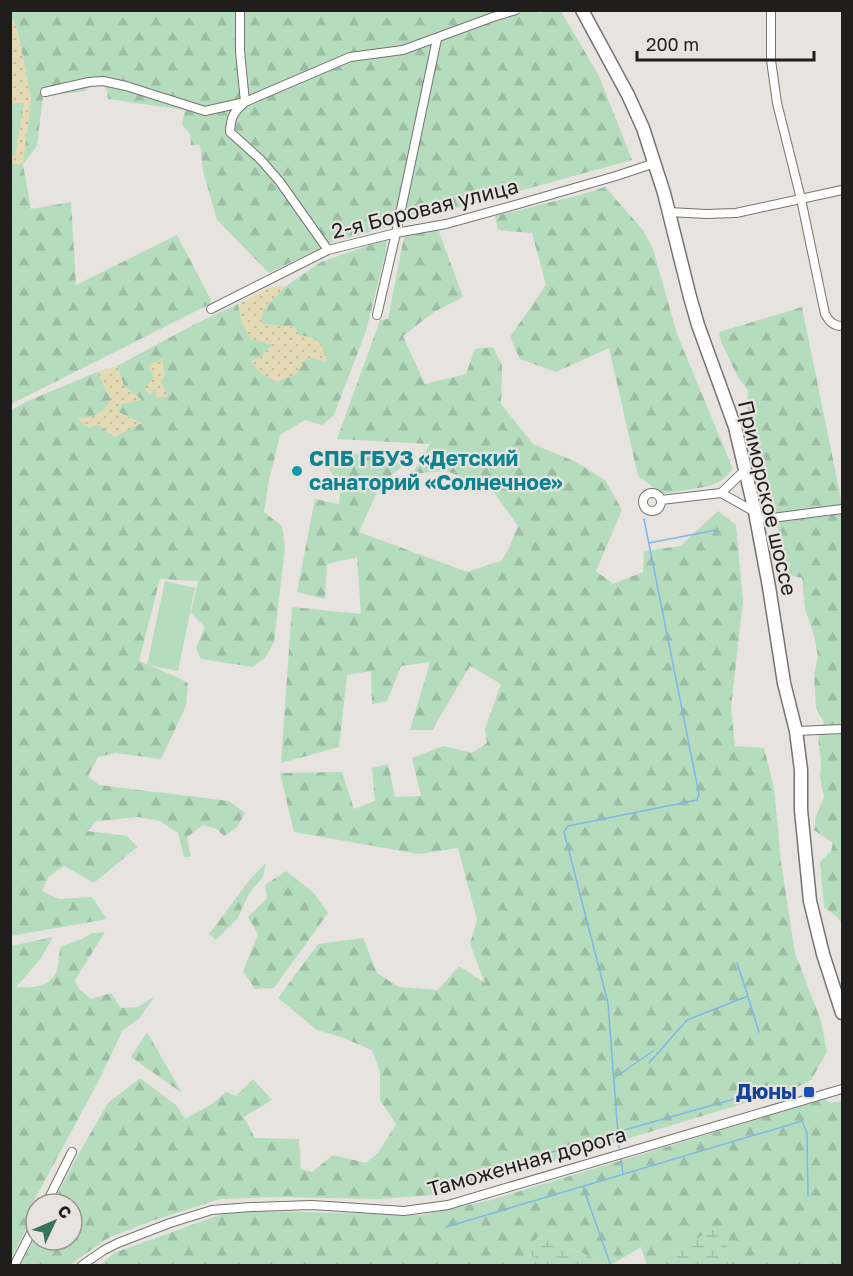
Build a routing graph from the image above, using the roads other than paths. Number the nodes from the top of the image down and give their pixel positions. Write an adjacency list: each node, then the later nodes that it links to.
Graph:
1 (240, 10): 7 (street)
2 (516, 10): 5 (street)
3 (582, 10): 8 (main road, Приморское шоссе)
4 (771, 10): 10 (street)
5 (437, 39): 7 (street); 12 (street)
6 (45, 92): 7 (street)
7 (245, 102): 13 (street)
8 (655, 163): 11 (main road, Приморское шоссе); 12 (street, 2-я Боровая улица)
9 (843, 190): 10 (street)
10 (801, 199): 11 (street); 16 (street)
11 (669, 212): 17 (main road, Приморское шоссе)
12 (396, 233): 13 (street, 2-я Боровая улица); 15 (street)
13 (328, 250): 14 (street, 2-я Боровая улица)
14 (211, 309)
15 (377, 315)
16 (843, 326)
17 (745, 470): 18 (street); 21 (main road, Приморское шоссе)
18 (721, 493): 19 (street); 21 (street)
19 (661, 500)
20 (843, 509): 21 (street)
21 (756, 516): 23 (main road, Приморское шоссе)
22 (843, 729): 23 (street)
23 (796, 731): 24 (main road, Приморское шоссе)
24 (843, 1013)
25 (843, 1089): 30 (street, Таможенная дорога)
26 (72, 1152): 27 (street)
27 (52, 1192)
28 (24, 1246): 29 (street)
29 (14, 1266)
30 (81, 1266)

